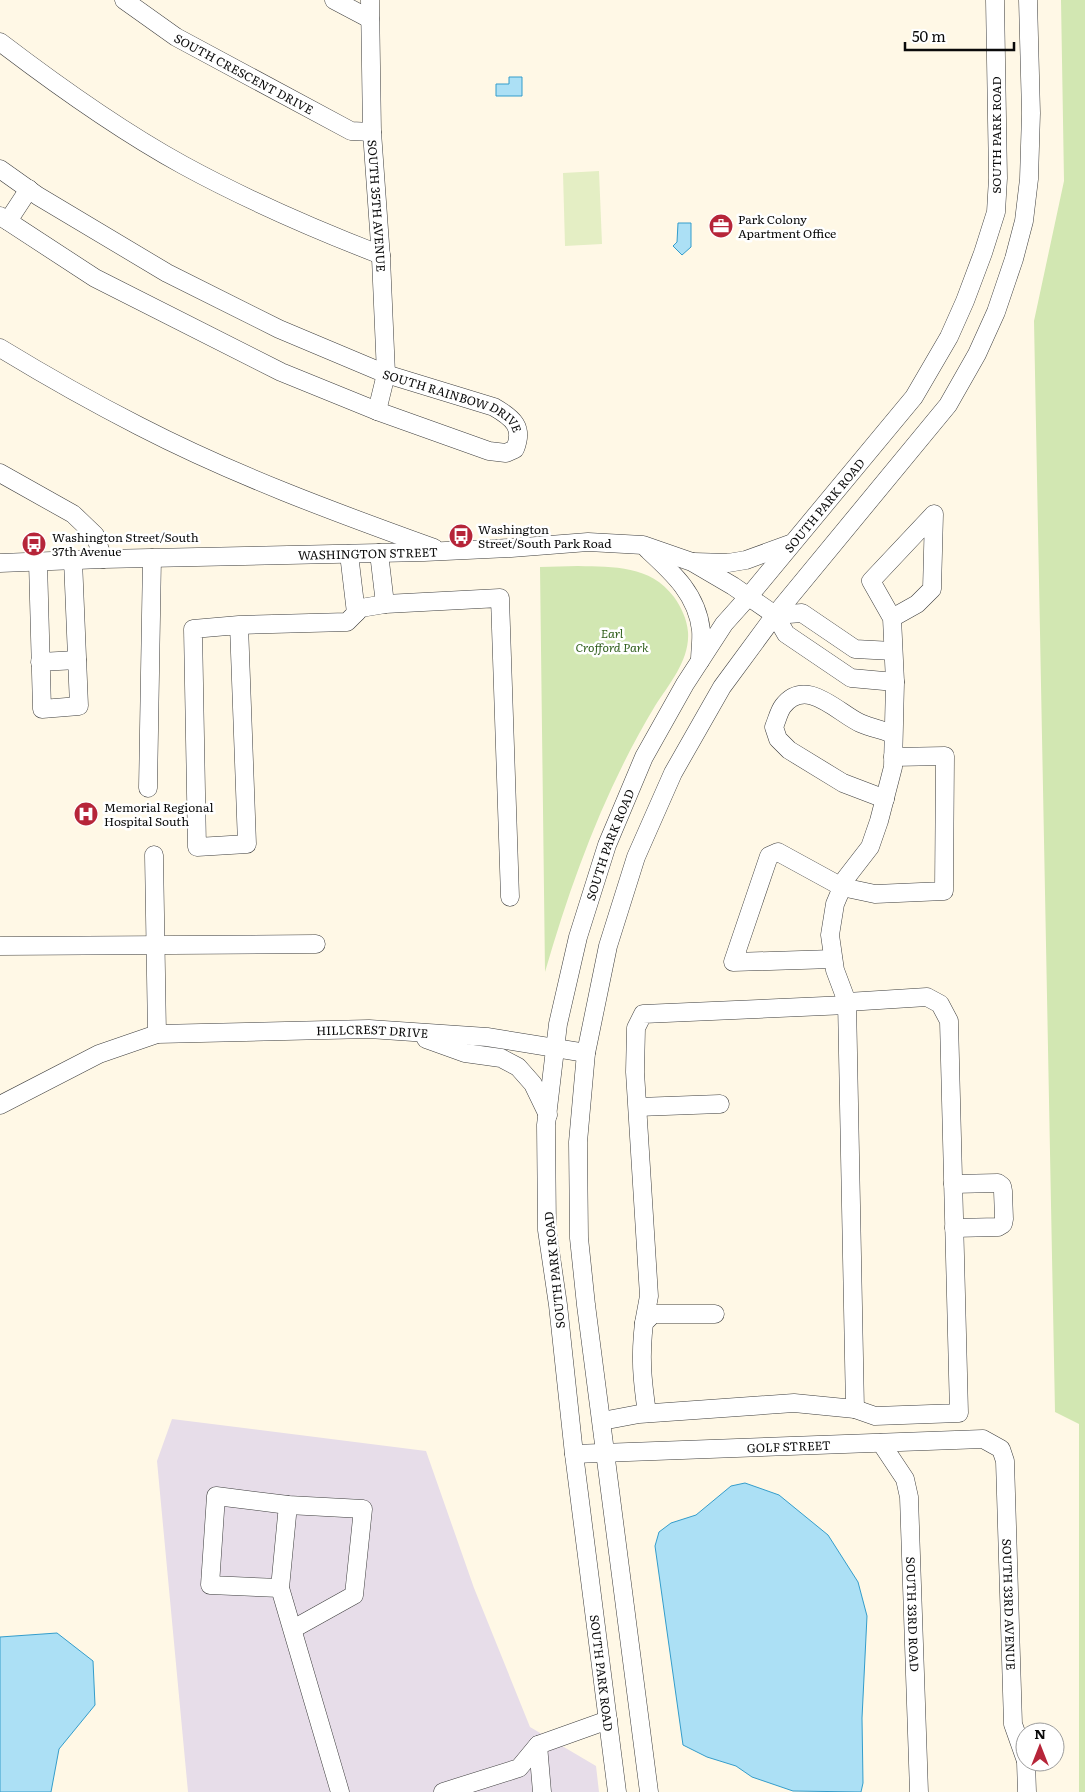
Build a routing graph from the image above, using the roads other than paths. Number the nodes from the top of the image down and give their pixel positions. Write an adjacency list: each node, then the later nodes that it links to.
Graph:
1 (124, 0): 8 (street, SOUTH CRESCENT DRIVE)
2 (334, 0): 6 (street)
3 (370, 0): 6 (street, SOUTH 35TH AVENUE)
4 (995, 0): 17 (street, SOUTH PARK ROAD)
5 (1028, 0): 31 (street)
6 (370, 19): 8 (street, SOUTH 35TH AVENUE)
7 (0, 42): 12 (street)
8 (372, 132): 12 (street, SOUTH 35TH AVENUE)
9 (0, 169): 10 (street, SOUTH RAINBOW DRIVE)
10 (28, 189): 11 (street, SOUTH RAINBOW DRIVE); 14 (street, SOUTH RAINBOW DRIVE)
11 (4, 218): 15 (street, SOUTH RAINBOW DRIVE)
12 (381, 255): 14 (street, SOUTH 35TH AVENUE)
13 (0, 348): 19 (street)
14 (386, 374): 15 (street, SOUTH 35TH AVENUE); 15 (street, SOUTH RAINBOW DRIVE)
15 (377, 411)
16 (0, 473): 23 (street)
17 (793, 543): 26 (street); 28 (street, SOUTH PARK ROAD)
18 (643, 545): 19 (street, WASHINGTON STREET); 26 (street, WASHINGTON STREET); 38 (street)
19 (442, 551): 20 (street, WASHINGTON STREET)
20 (380, 553): 21 (street, WASHINGTON STREET); 29 (street)
21 (349, 554): 22 (street, WASHINGTON STREET); 30 (street)
22 (152, 558): 23 (street, WASHINGTON STREET); 43 (street)
23 (103, 559): 24 (street, WASHINGTON STREET)
24 (73, 560): 25 (street, WASHINGTON STREET); 36 (street)
25 (38, 562): 27 (street, WASHINGTON STREET); 37 (street)
26 (692, 562): 28 (street, WASHINGTON STREET)
27 (0, 563)
28 (749, 596): 31 (street, WASHINGTON STREET); 38 (street, SOUTH PARK ROAD)
29 (385, 604): 30 (street); 47 (street)
30 (356, 613): 33 (street)
31 (776, 615): 34 (street); 39 (street); 56 (street)
32 (892, 618): 32 (street); 35 (street)
33 (239, 625): 33 (street)
34 (855, 649): 35 (street); 39 (street)
35 (893, 652): 40 (street)
36 (77, 660): 37 (street); 37 (street)
37 (40, 662)
38 (700, 663): 55 (street, SOUTH PARK ROAD)
39 (841, 671): 40 (street)
40 (895, 682): 41 (street)
41 (894, 734): 42 (street); 44 (street)
42 (893, 757): 44 (street); 46 (street)
43 (148, 788)
44 (885, 799): 46 (street)
45 (154, 856): 48 (street)
46 (842, 887): 51 (street); 51 (street)
47 (510, 897)
48 (156, 944): 49 (street); 50 (street); 54 (street)
49 (316, 944)
50 (0, 946)
51 (834, 959): 52 (street)
52 (847, 1004): 59 (street); 61 (street); 65 (street)
53 (404, 1032): 54 (street, HILLCREST DRIVE); 55 (street, HILLCREST DRIVE); 60 (street)
54 (157, 1034): 58 (street, HILLCREST DRIVE)
55 (556, 1047): 56 (street, HILLCREST DRIVE); 60 (street, SOUTH PARK ROAD)
56 (586, 1053): 67 (street)
57 (720, 1104): 59 (street)
58 (0, 1105)
59 (638, 1107): 64 (street)
60 (548, 1115): 71 (street, SOUTH PARK ROAD)
61 (953, 1184): 62 (street); 62 (street)
62 (954, 1228): 65 (street)
63 (715, 1314): 64 (street)
64 (644, 1322): 66 (street)
65 (855, 1409): 66 (street)
66 (647, 1413): 67 (street)
67 (602, 1421): 70 (street)
68 (882, 1443): 69 (street, GOLF STREET); 70 (street, GOLF STREET); 84 (street, SOUTH 33RD ROAD)
69 (1000, 1449): 76 (street, SOUTH 33RD AVENUE)
70 (606, 1452): 71 (street, GOLF STREET); 83 (street)
71 (574, 1454): 75 (street, SOUTH PARK ROAD)
72 (288, 1505): 73 (street); 73 (street); 74 (street)
73 (280, 1588): 74 (street)
74 (292, 1630): 79 (street)
75 (608, 1720): 77 (street); 82 (street, SOUTH PARK ROAD)
76 (1015, 1730)
77 (538, 1745): 80 (street); 81 (street)
78 (1026, 1772): 85 (street)
79 (340, 1792)
80 (443, 1792)
81 (542, 1792)
82 (617, 1792)
83 (649, 1792)
84 (919, 1792)
85 (1027, 1792)

